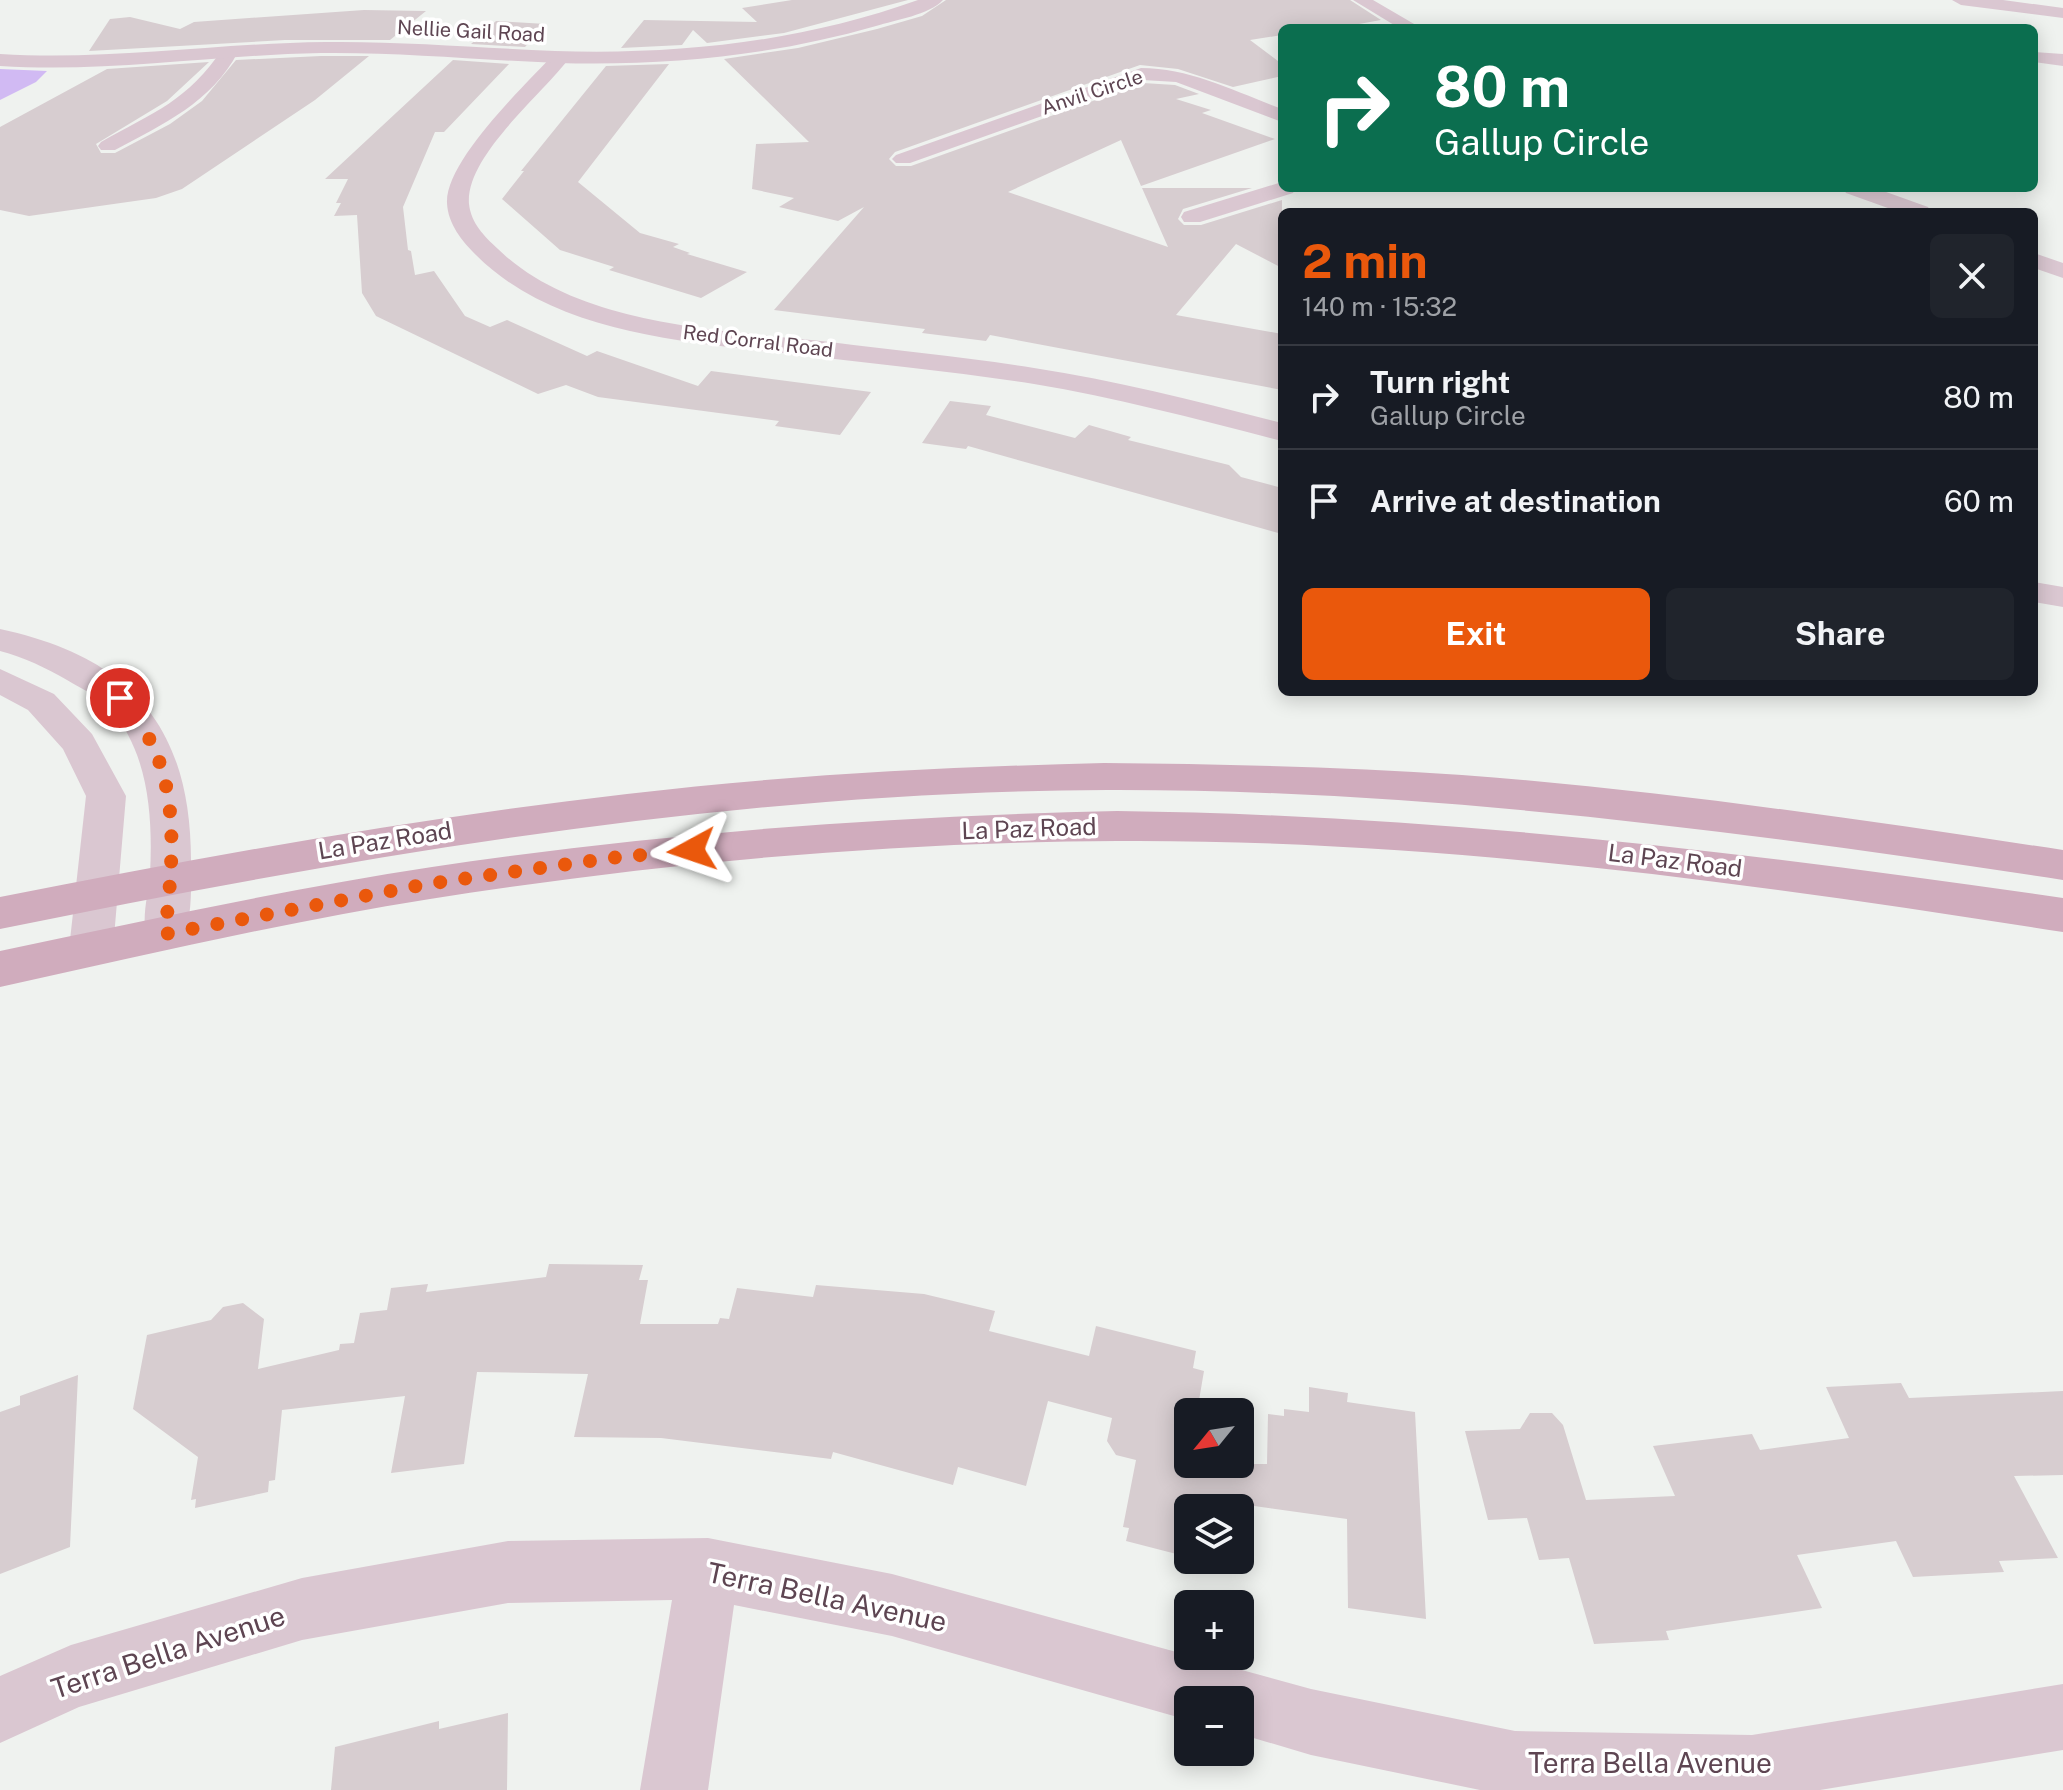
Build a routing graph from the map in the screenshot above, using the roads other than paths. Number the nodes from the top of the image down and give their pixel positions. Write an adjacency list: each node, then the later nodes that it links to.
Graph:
1 (934, 0): 7 (street, Nellie Gail Road)
2 (1361, 0): 5 (street)
3 (1961, 0): 4 (street)
4 (2063, 13)
5 (1405, 24)
6 (229, 52): 7 (street, Nellie Gail Road); 9 (street, Nellie Gail Road); 12 (street)
7 (561, 57): 20 (street, Red Corral Road)
8 (2038, 57): 10 (street)
9 (0, 60)
10 (2063, 60)
11 (1278, 114): 13 (street, Anvil Circle)
12 (108, 146)
13 (903, 159)
14 (1278, 190): 17 (street)
15 (1865, 192): 16 (street)
16 (1909, 208)
17 (1192, 217)
18 (2038, 262): 19 (street)
19 (2063, 271)
20 (1278, 431)
21 (2038, 593): 22 (street)
22 (2063, 597)
23 (0, 640): 26 (street)
24 (0, 680): 27 (street)
25 (2063, 865): 26 (main road, La Paz Road)
26 (171, 878): 27 (main road, La Paz Road); 30 (street)
27 (97, 893): 28 (main road, La Paz Road); 31 (street)
28 (0, 913)
29 (2063, 915): 30 (main road, La Paz Road)
30 (165, 934): 31 (main road, La Paz Road)
31 (91, 949): 32 (main road, La Paz Road)
32 (0, 969)
33 (708, 1569): 34 (street, Terra Bella Avenue); 36 (street, Terra Bella Avenue); 38 (street)
34 (1182, 1686)
35 (1254, 1706): 37 (street, Terra Bella Avenue)
36 (0, 1710)
37 (2063, 1717)
38 (674, 1790)

